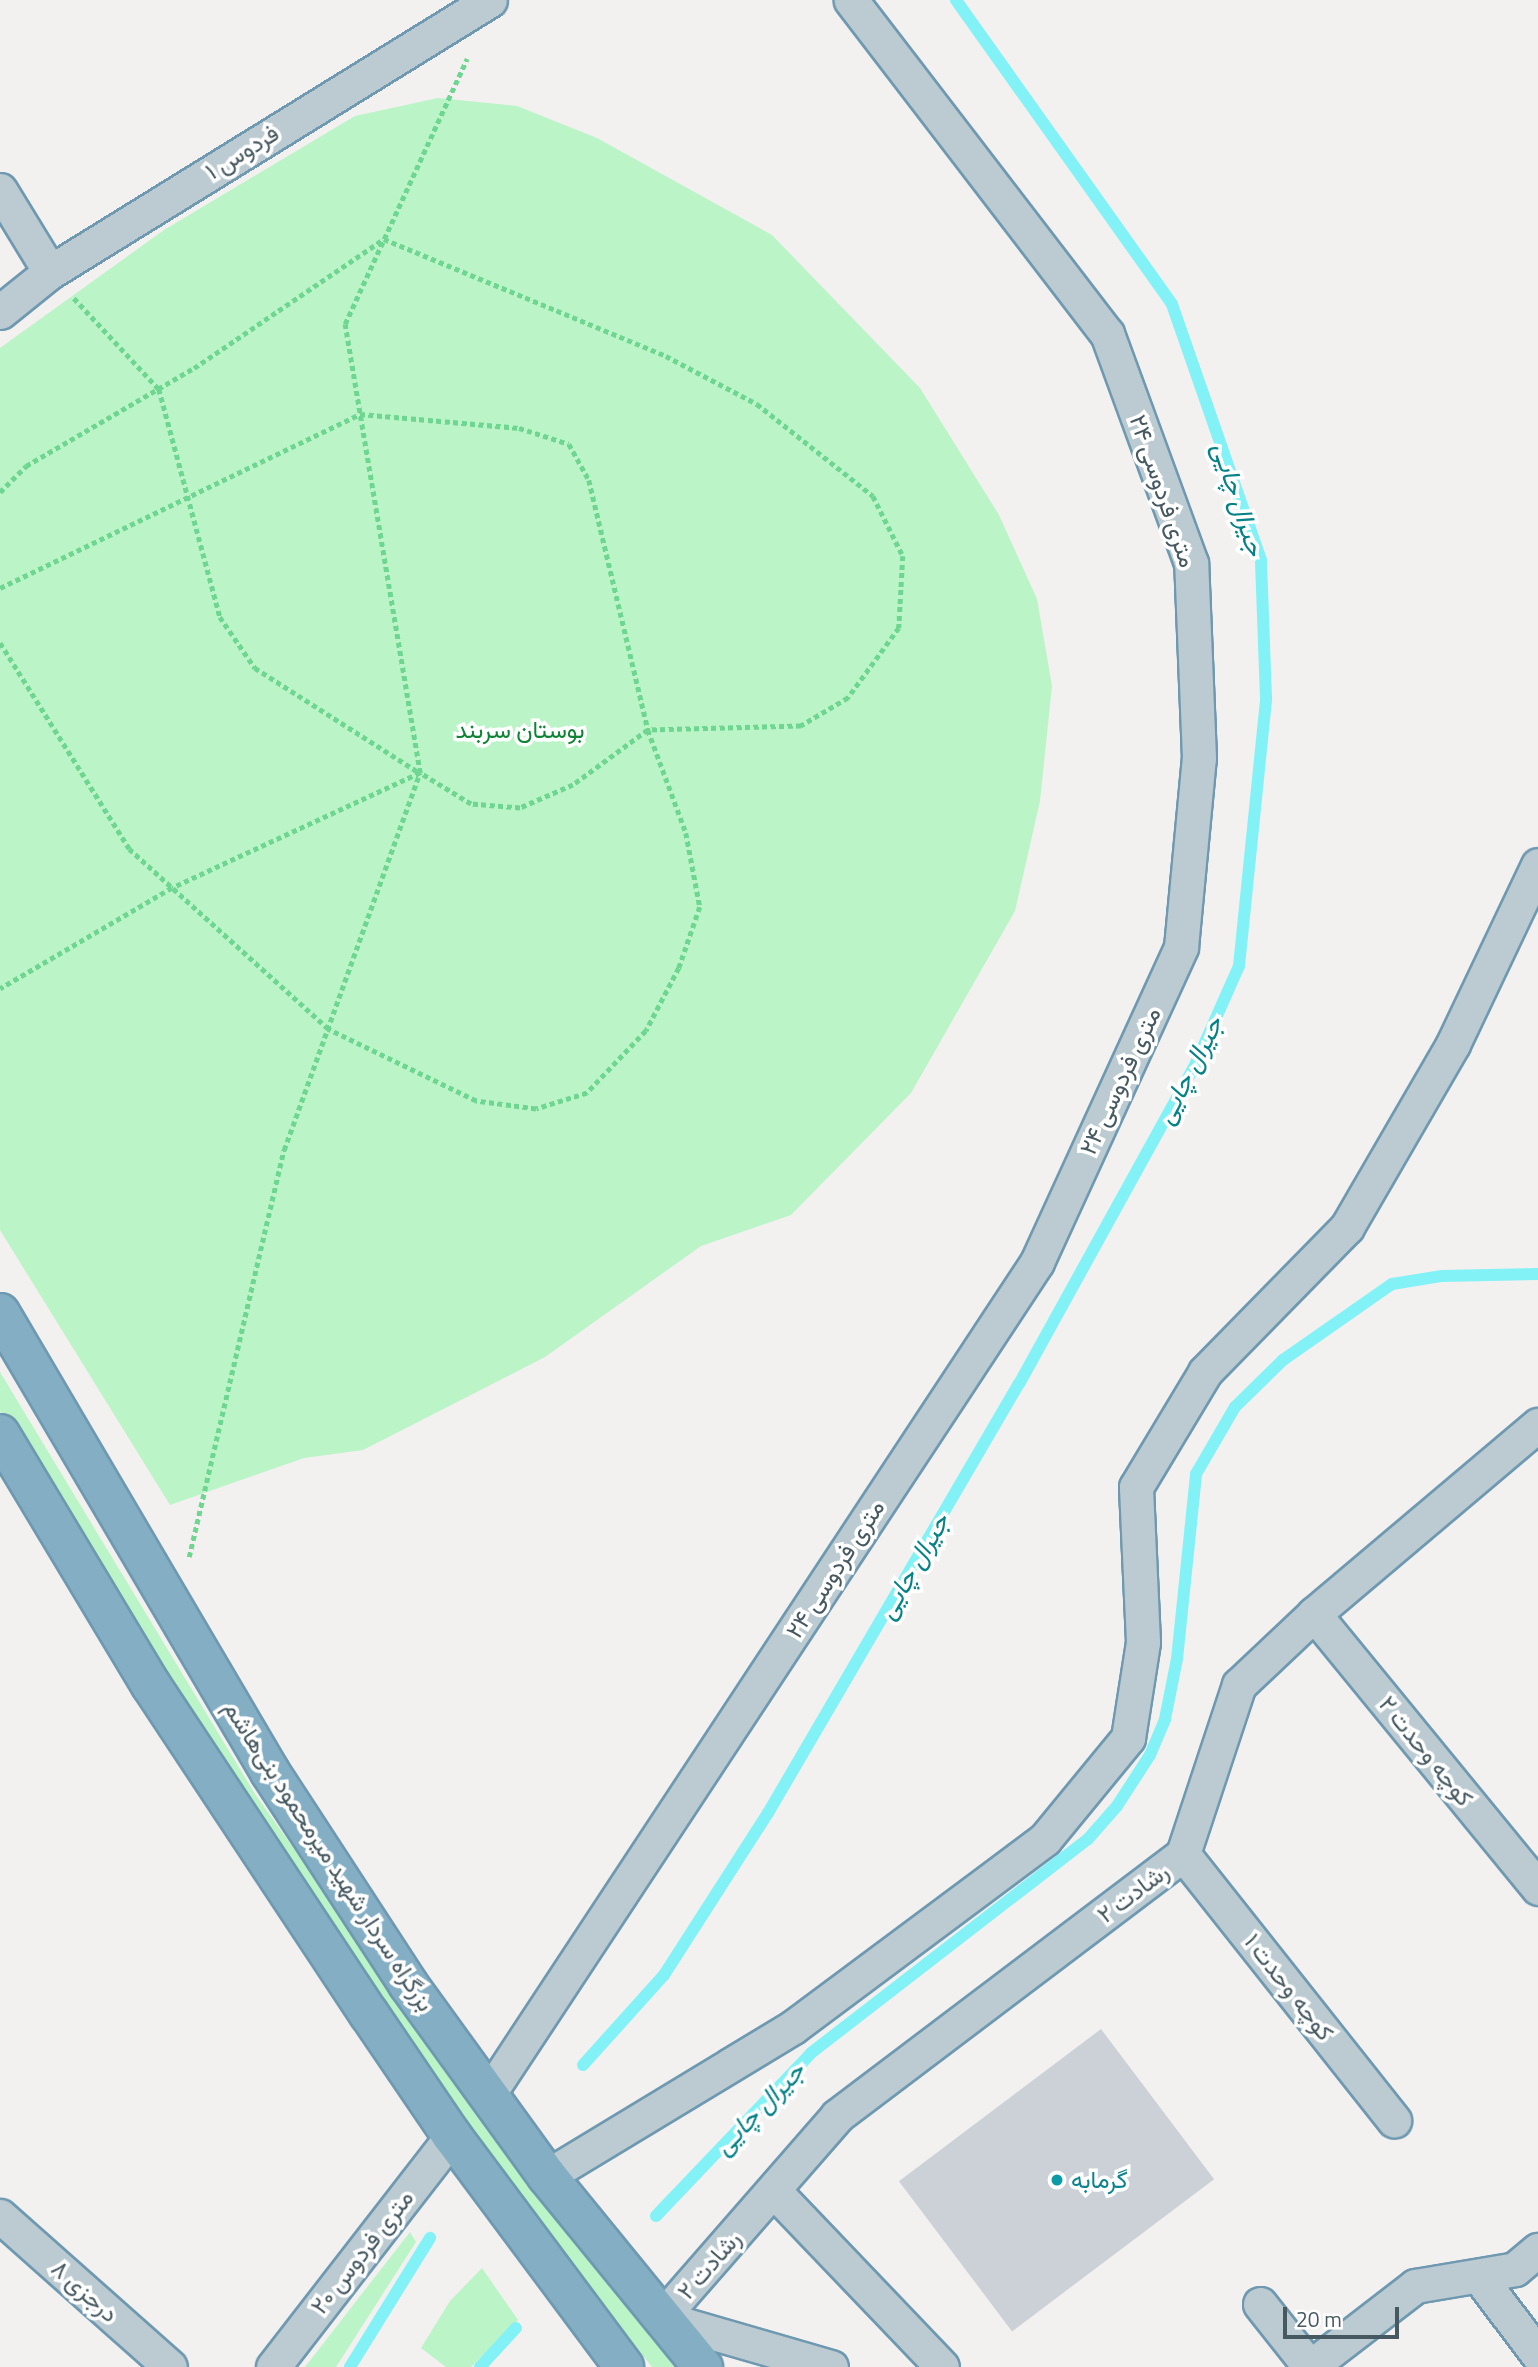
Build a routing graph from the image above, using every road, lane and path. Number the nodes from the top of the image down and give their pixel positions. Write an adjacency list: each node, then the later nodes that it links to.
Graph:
1 (490, 0): 6 (street, فردوس ۱)
2 (851, 0): 27 (street, ۲۴ متری فردوسی)
3 (472, 49): 5 (path)
4 (0, 190): 6 (street)
5 (384, 239): 8 (path); 9 (path); 14 (path)
6 (50, 272): 7 (street, فردوس ۱); 8 (path)
7 (0, 312)
8 (159, 389): 10 (path); 11 (path)
9 (360, 414): 11 (path); 14 (path); 15 (path)
10 (0, 492)
11 (186, 502): 12 (path); 15 (path)
12 (0, 588)
13 (0, 643): 17 (path)
14 (648, 730): 15 (path); 19 (path)
15 (420, 773): 17 (path); 19 (path)
16 (1538, 865): 30 (street)
17 (172, 888): 18 (path); 19 (path)
18 (0, 989)
19 (328, 1029): 23 (path)
20 (0, 1313): 23 (highway, بزرگراه سردار شهید میرمحمود بنی‌هاشم)
21 (1535, 1433): 24 (street, رشادت ۲)
22 (0, 1434): 29 (highway)
23 (176, 1608): 27 (highway, بزرگراه سردار شهید میرمحمود بنی‌هاشم)
24 (1314, 1614): 25 (street, رشادت ۲); 26 (street, کوچه وحدت ۲)
25 (1183, 1854): 28 (street, کوچه وحدت ۱); 31 (street, رشادت ۲)
26 (1538, 1888)
27 (488, 2095): 30 (highway, بزرگراه سردار شهید میرمحمود بنی‌هاشم)
28 (1394, 2120)
29 (452, 2136): 39 (street, ۲۰ متری فردوس); 40 (highway)
30 (547, 2176): 36 (highway, بزرگراه سردار شهید میرمحمود بنی‌هاشم)
31 (774, 2191): 36 (street, رشادت ۲); 43 (street)
32 (0, 2216): 38 (street, درجزی ۸)
33 (1538, 2250): 34 (street)
34 (1480, 2278): 35 (street); 37 (street)
35 (1260, 2304)
36 (661, 2318): 41 (highway, بزرگراه سردار شهید میرمحمود بنی‌هاشم); 42 (street)
37 (1538, 2354)
38 (170, 2367)
39 (273, 2367)
40 (624, 2367)
41 (703, 2367)
42 (831, 2367)
43 (942, 2367)

